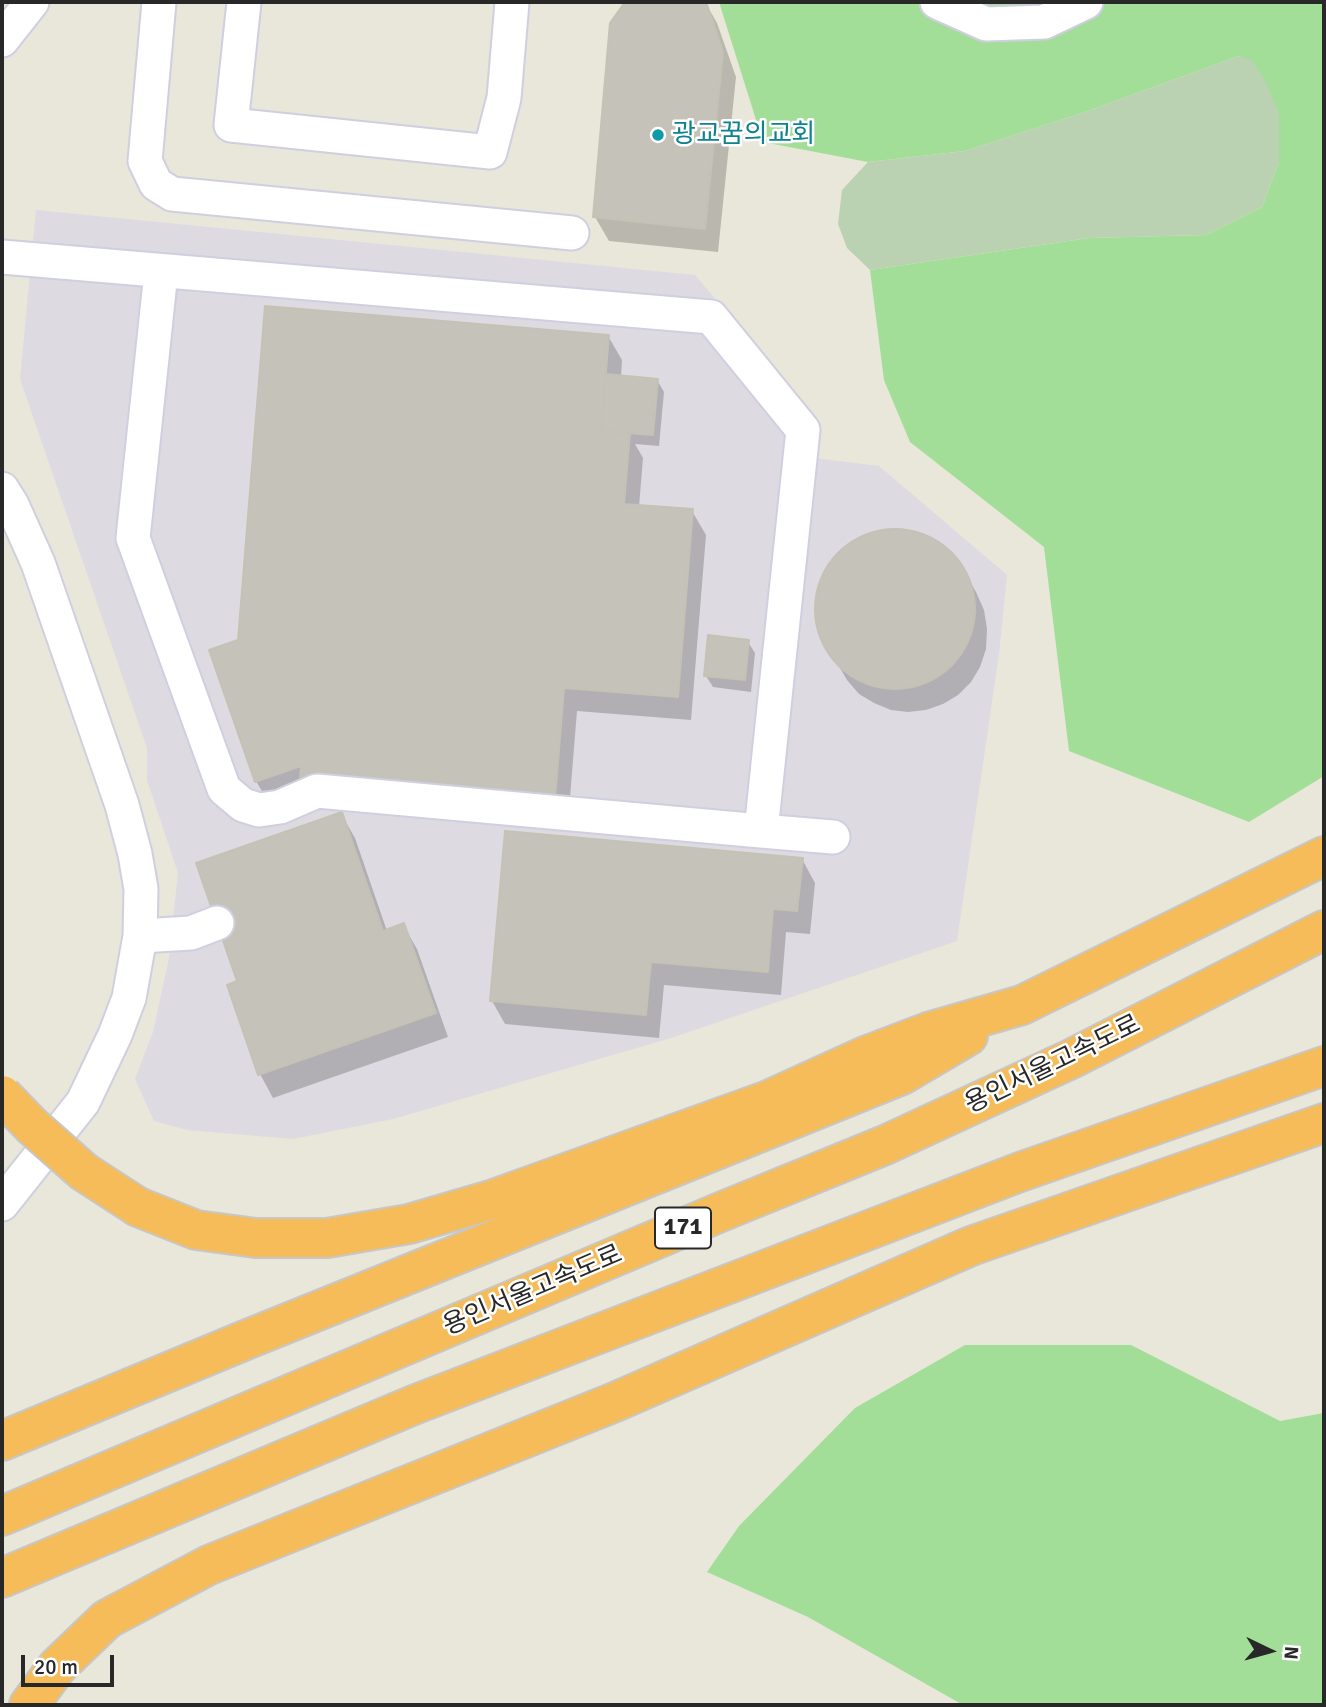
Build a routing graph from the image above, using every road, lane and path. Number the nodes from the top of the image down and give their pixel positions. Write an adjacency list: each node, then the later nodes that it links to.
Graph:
1 (32, 2): 7 (lane)
2 (159, 2): 8 (lane)
3 (244, 2): 4 (lane)
4 (512, 2)
5 (937, 2): 6 (lane)
6 (1086, 2)
7 (2, 40)
8 (572, 233)
9 (2, 257): 10 (lane)
10 (160, 272): 12 (lane); 12 (lane)
11 (2, 489): 17 (lane)
12 (761, 831): 13 (lane)
13 (833, 837)
14 (1324, 856): 18 (highway)
15 (217, 923): 17 (lane)
16 (1324, 930): 24 (highway, 용인서울고속도로 / 171)
17 (140, 936): 22 (lane)
18 (1021, 1005): 20 (highway, bridge); 23 (highway)
19 (1324, 1066): 25 (highway)
20 (2, 1095)
21 (1324, 1123): 26 (highway)
22 (7, 1193)
23 (2, 1441)
24 (16, 1510)
25 (2, 1578)
26 (29, 1705)

